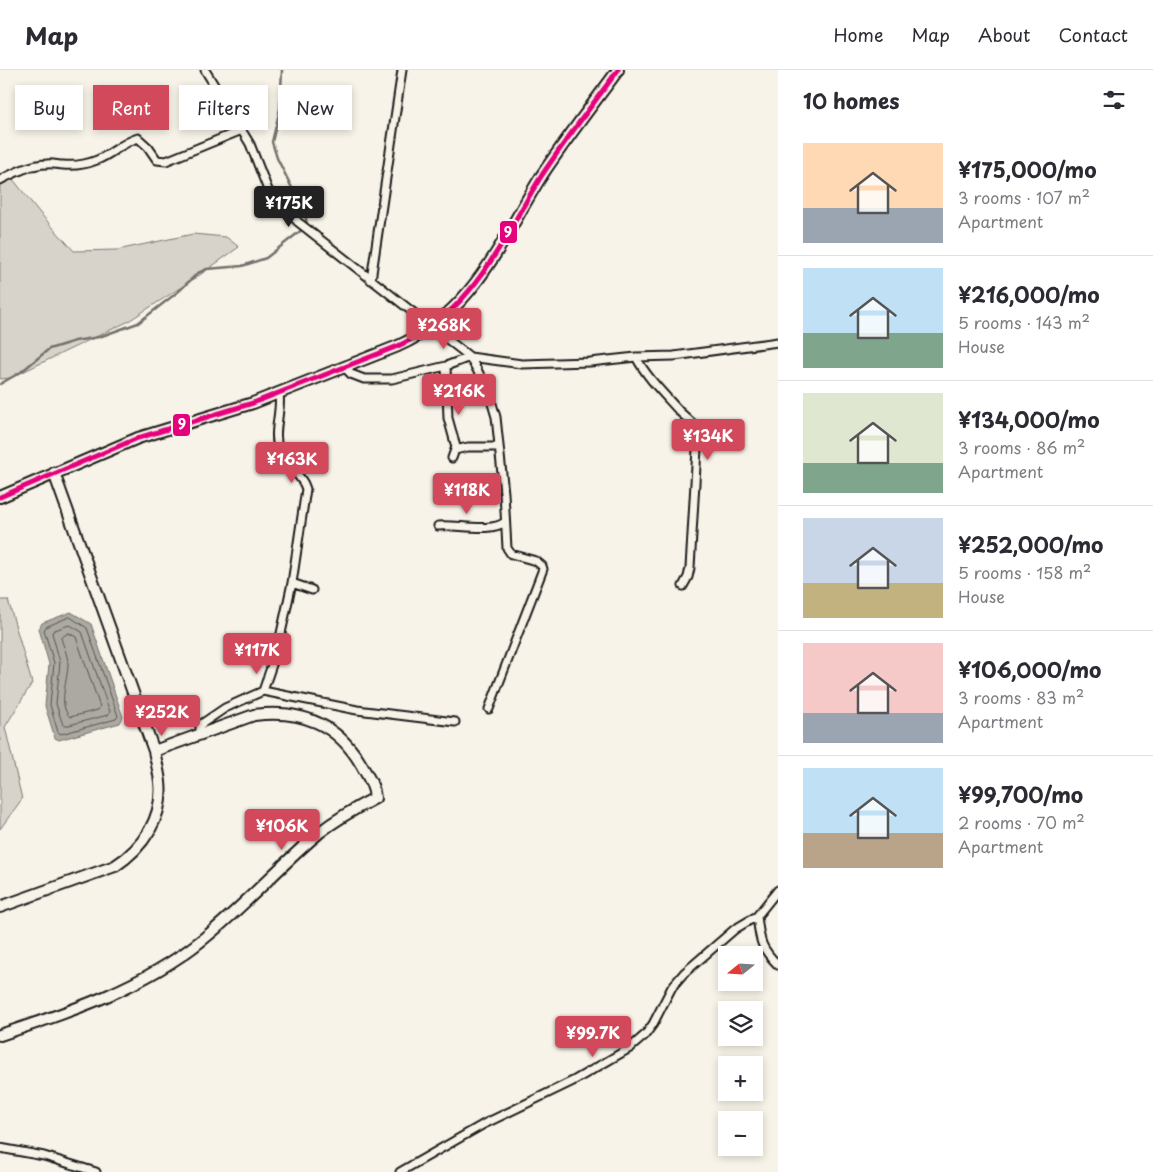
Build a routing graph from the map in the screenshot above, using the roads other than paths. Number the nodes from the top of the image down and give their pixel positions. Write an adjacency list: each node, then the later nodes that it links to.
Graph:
1 (205, 70): 4 (street)
2 (402, 70): 7 (street)
3 (618, 70): 8 (street)
4 (214, 85)
5 (242, 130): 6 (street); 7 (street)
6 (0, 180)
7 (371, 280): 8 (street)
8 (433, 326): 10 (street); 13 (street)
9 (778, 342): 11 (street)
10 (470, 357): 11 (street); 12 (street); 15 (street)
11 (636, 357): 23 (street)
12 (446, 366): 13 (street); 16 (street)
13 (344, 367): 14 (street)
14 (279, 393): 18 (street); 22 (street)
15 (499, 447): 16 (street); 20 (street)
16 (455, 450): 17 (street)
17 (452, 458)
18 (54, 474): 19 (street); 29 (street)
19 (0, 497)
20 (505, 522): 21 (street); 26 (street)
21 (438, 526)
22 (292, 583): 24 (street); 25 (street)
23 (683, 586)
24 (312, 590)
25 (263, 691): 27 (street); 28 (street)
26 (489, 709)
27 (455, 722)
28 (200, 734): 29 (street); 34 (street)
29 (154, 751): 31 (street)
30 (778, 890): 32 (street)
31 (0, 906)
32 (757, 916): 33 (street); 37 (street)
33 (778, 965)
34 (0, 1035)
35 (0, 1148): 36 (street)
36 (96, 1172)
37 (400, 1172)

